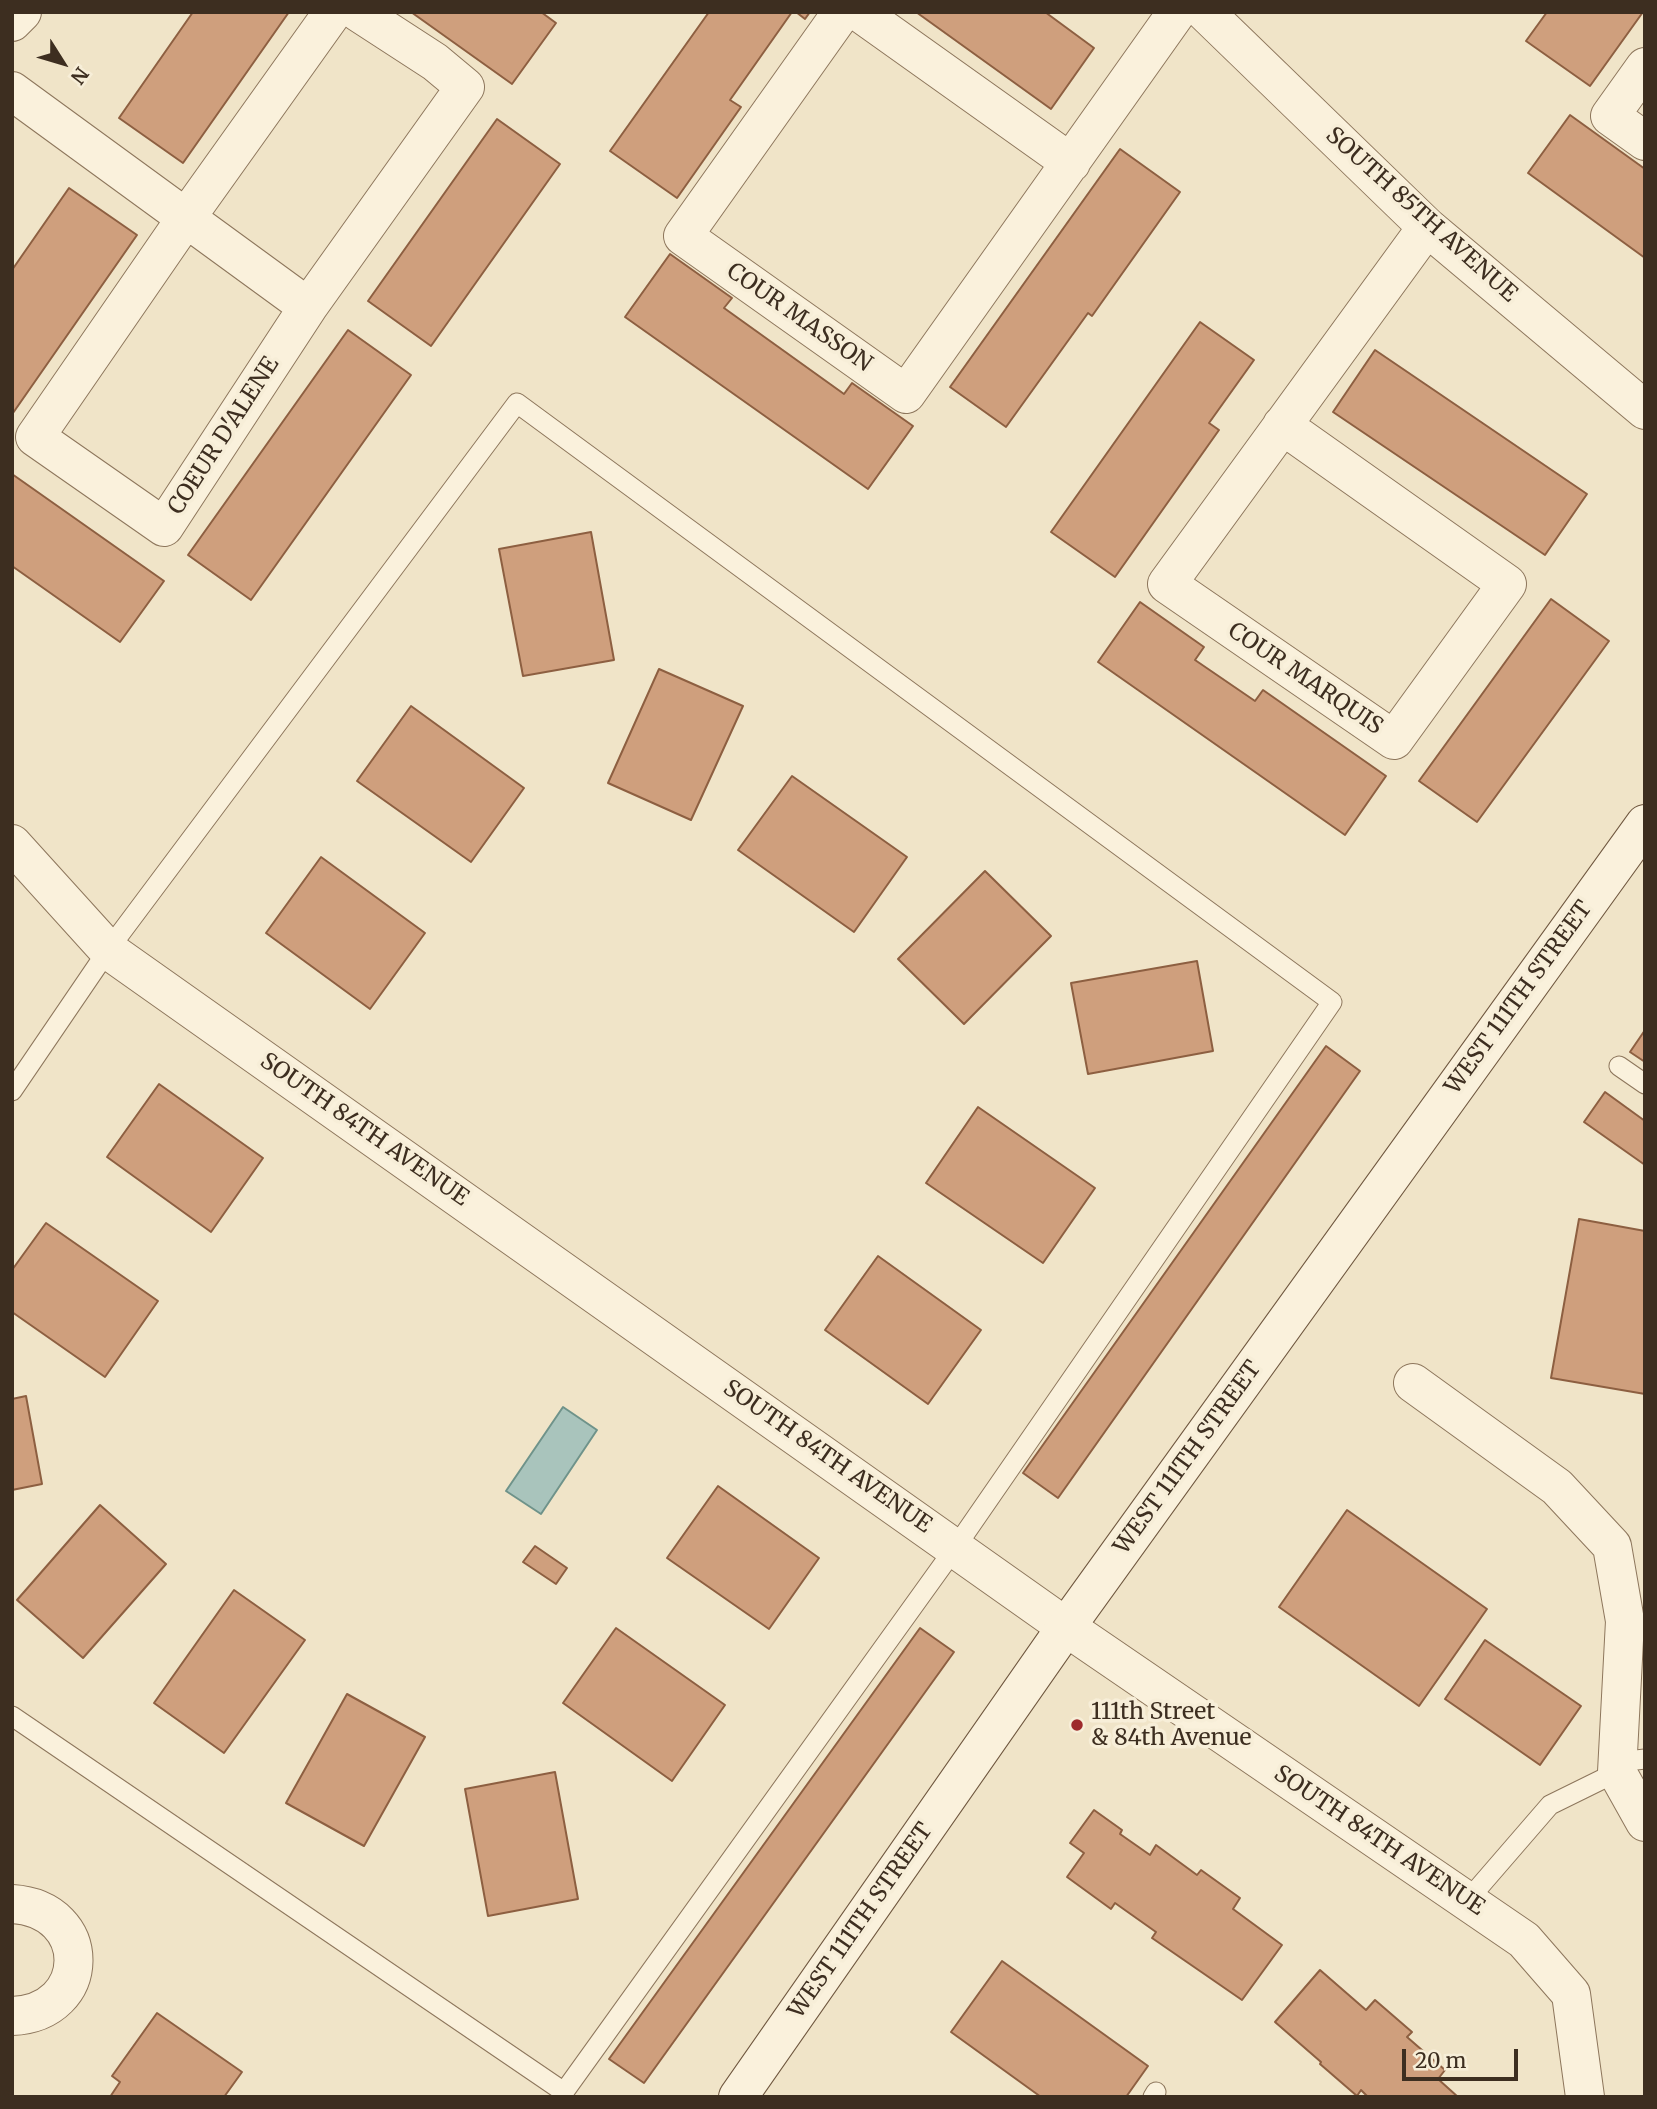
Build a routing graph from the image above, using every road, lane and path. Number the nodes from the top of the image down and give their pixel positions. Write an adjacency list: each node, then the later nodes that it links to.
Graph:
1 (22, 12): 8 (street)
2 (333, 12): 13 (street, COEUR D'ALENE)
3 (358, 12): 15 (street, COEUR D'ALENE)
4 (842, 12): 12 (street, COUR MASSON)
5 (859, 12): 12 (street)
6 (1177, 12): 12 (street, COUR MASSON)
7 (1205, 12): 14 (street, SOUTH 85TH AVENUE)
8 (12, 22)
9 (1645, 67): 11 (street)
10 (12, 92): 13 (street)
11 (1645, 141)
12 (1070, 163)
13 (186, 218): 15 (street); 15 (street, COEUR D'ALENE)
14 (1427, 227): 16 (street, SOUTH 85TH AVENUE); 17 (street, COUR MARQUIS)
15 (308, 307)
16 (1645, 410)
17 (1282, 425): 17 (street, COUR MARQUIS)
18 (1645, 824): 26 (street, WEST 111TH STREET)
19 (12, 844): 20 (street, SOUTH 84TH AVENUE)
20 (108, 950): 23 (lane); 25 (street, SOUTH 84TH AVENUE); 25 (lane)
21 (1619, 1066): 22 (lane)
22 (1645, 1084)
23 (12, 1091)
24 (1413, 1383): 28 (street)
25 (956, 1548): 26 (street, SOUTH 84TH AVENUE); 27 (lane)
26 (1066, 1627): 30 (street, SOUTH 84TH AVENUE); 33 (street, WEST 111TH STREET)
27 (12, 1716)
28 (1627, 1764): 29 (street); 30 (lane)
29 (1645, 1822)
30 (1467, 1901): 34 (street, SOUTH 84TH AVENUE)
31 (12, 1904): 32 (street)
32 (12, 2016)
33 (738, 2097)
34 (1585, 2097)

